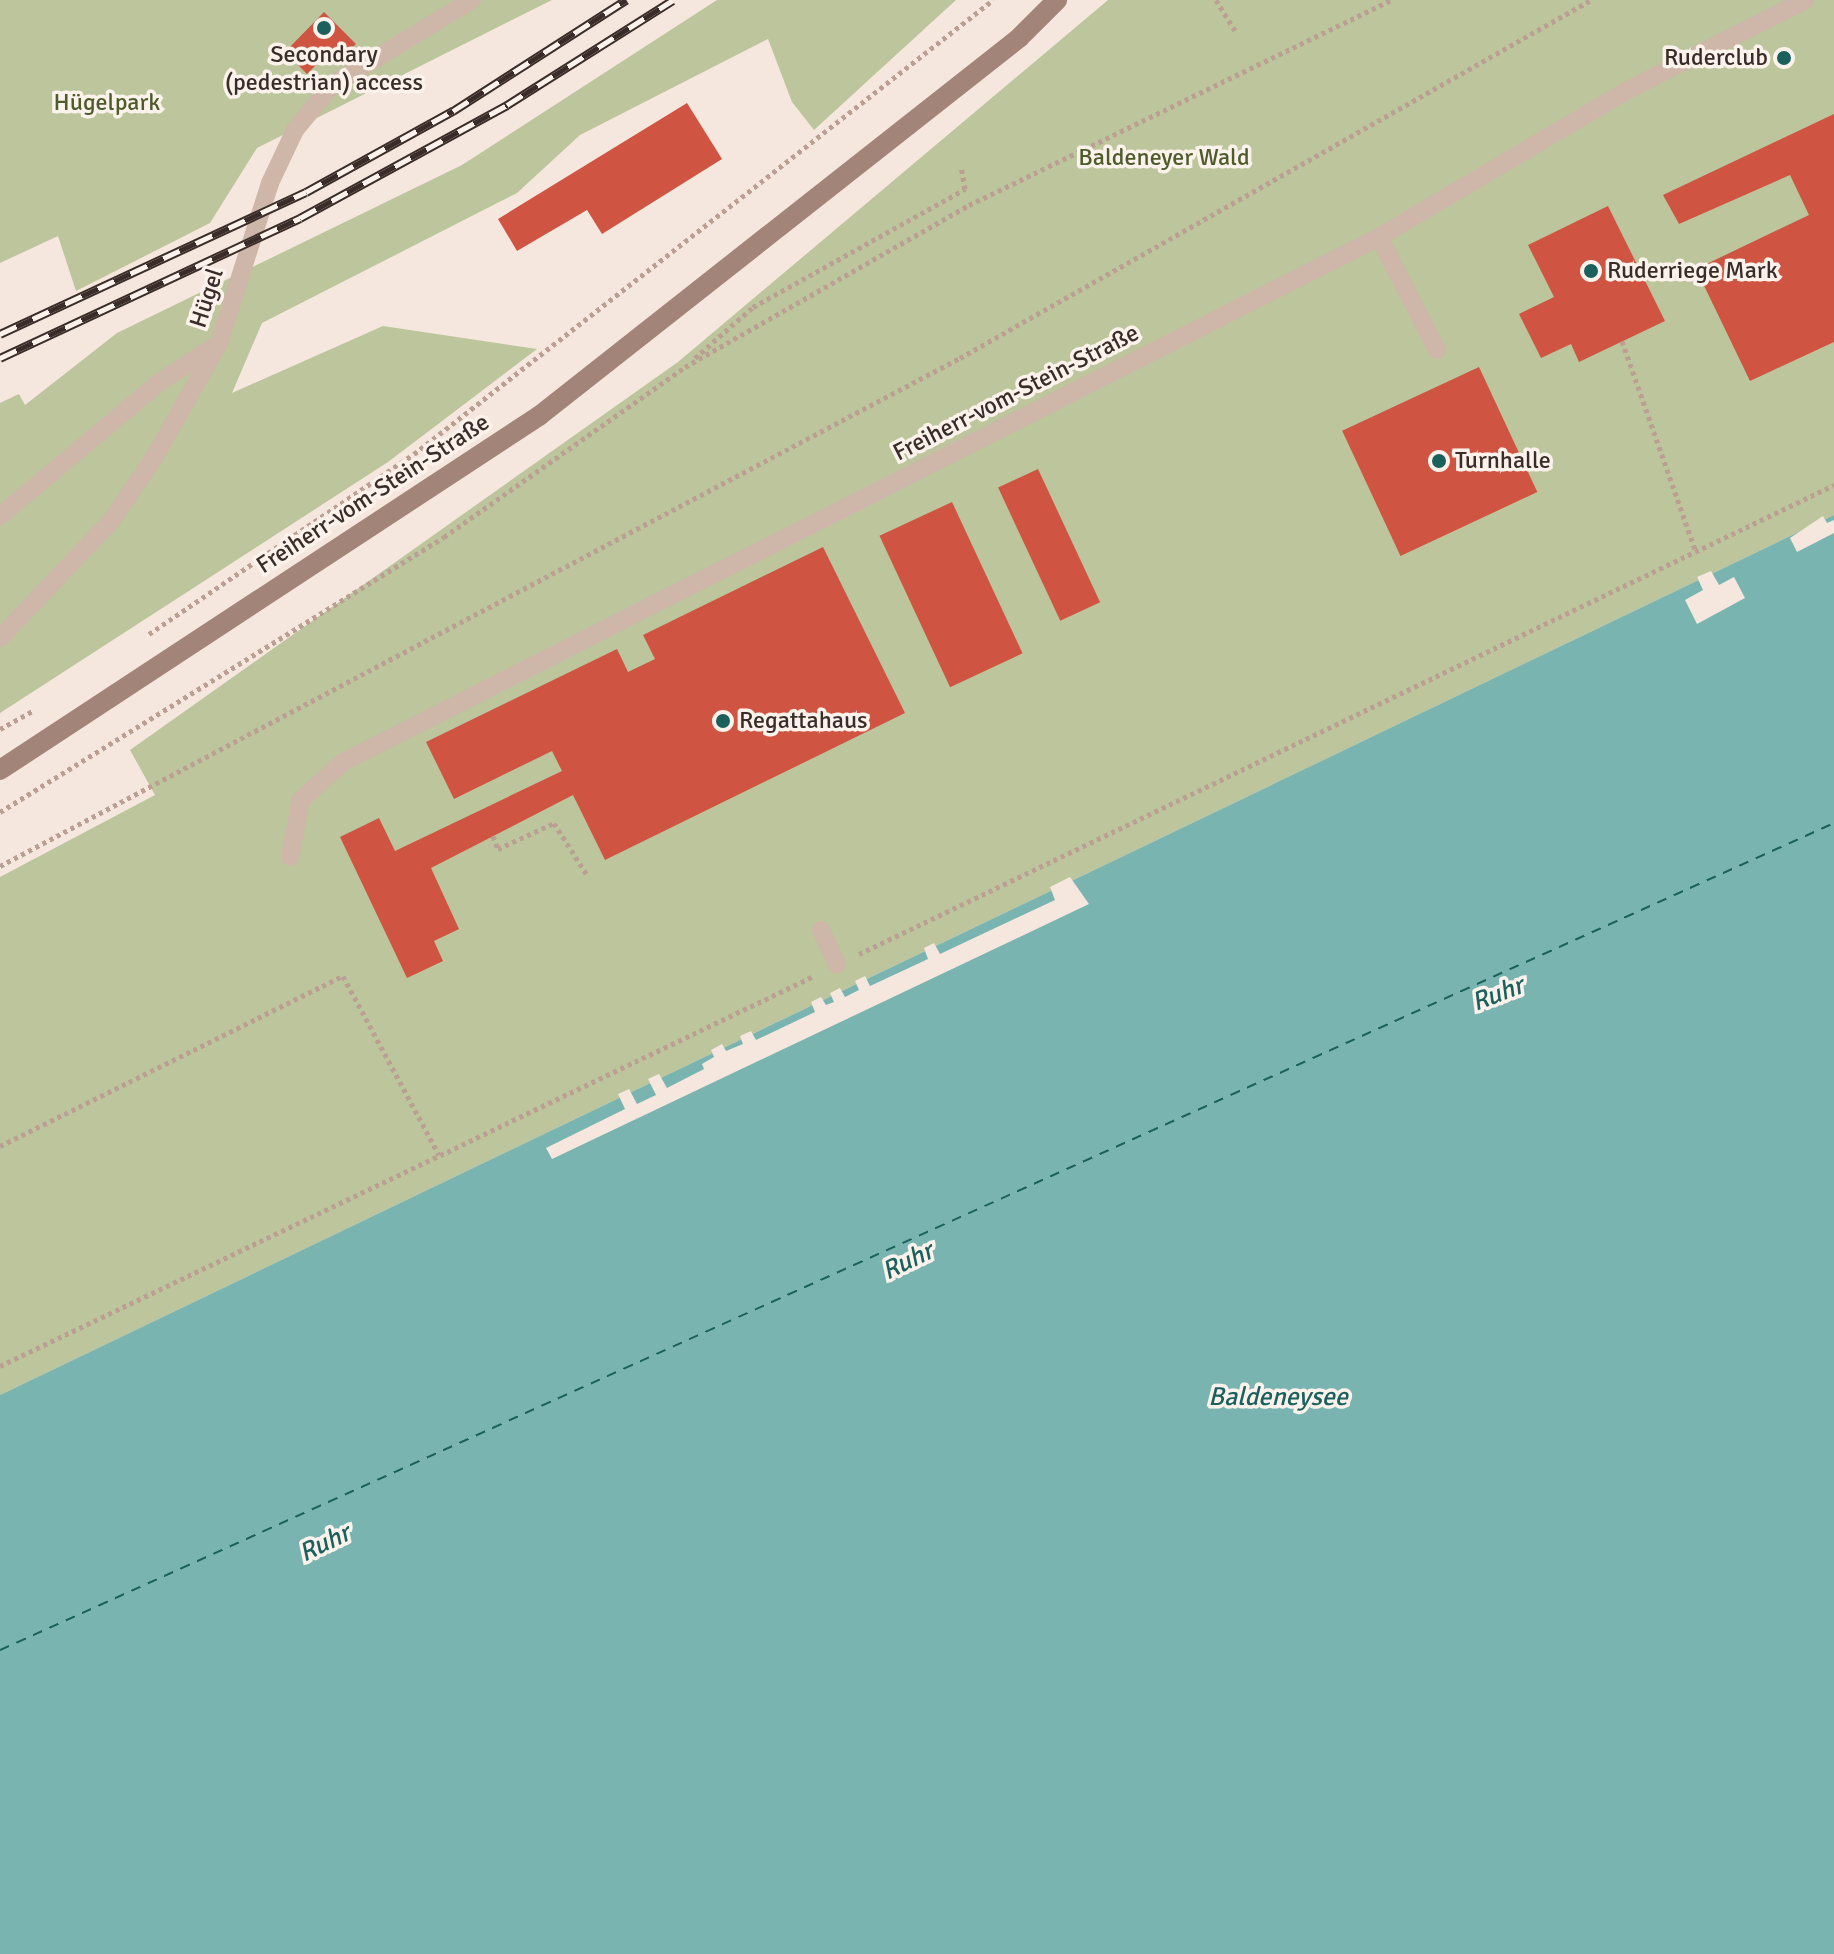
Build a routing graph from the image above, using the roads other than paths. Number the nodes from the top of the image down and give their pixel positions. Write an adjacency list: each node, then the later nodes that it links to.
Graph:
1 (472, 0): 5 (lane, Hügel)
2 (1057, 0): 9 (main road, Freiherr-vom-Stein-Straße)
3 (1805, 0): 4 (lane, Freiherr-vom-Stein-Straße)
4 (1379, 237): 6 (lane); 10 (lane, Freiherr-vom-Stein-Straße)
5 (219, 343): 7 (lane); 8 (lane, Hügel)
6 (1437, 350)
7 (0, 516)
8 (0, 638)
9 (0, 770)
10 (290, 857)
11 (821, 930): 12 (lane)
12 (837, 965)

